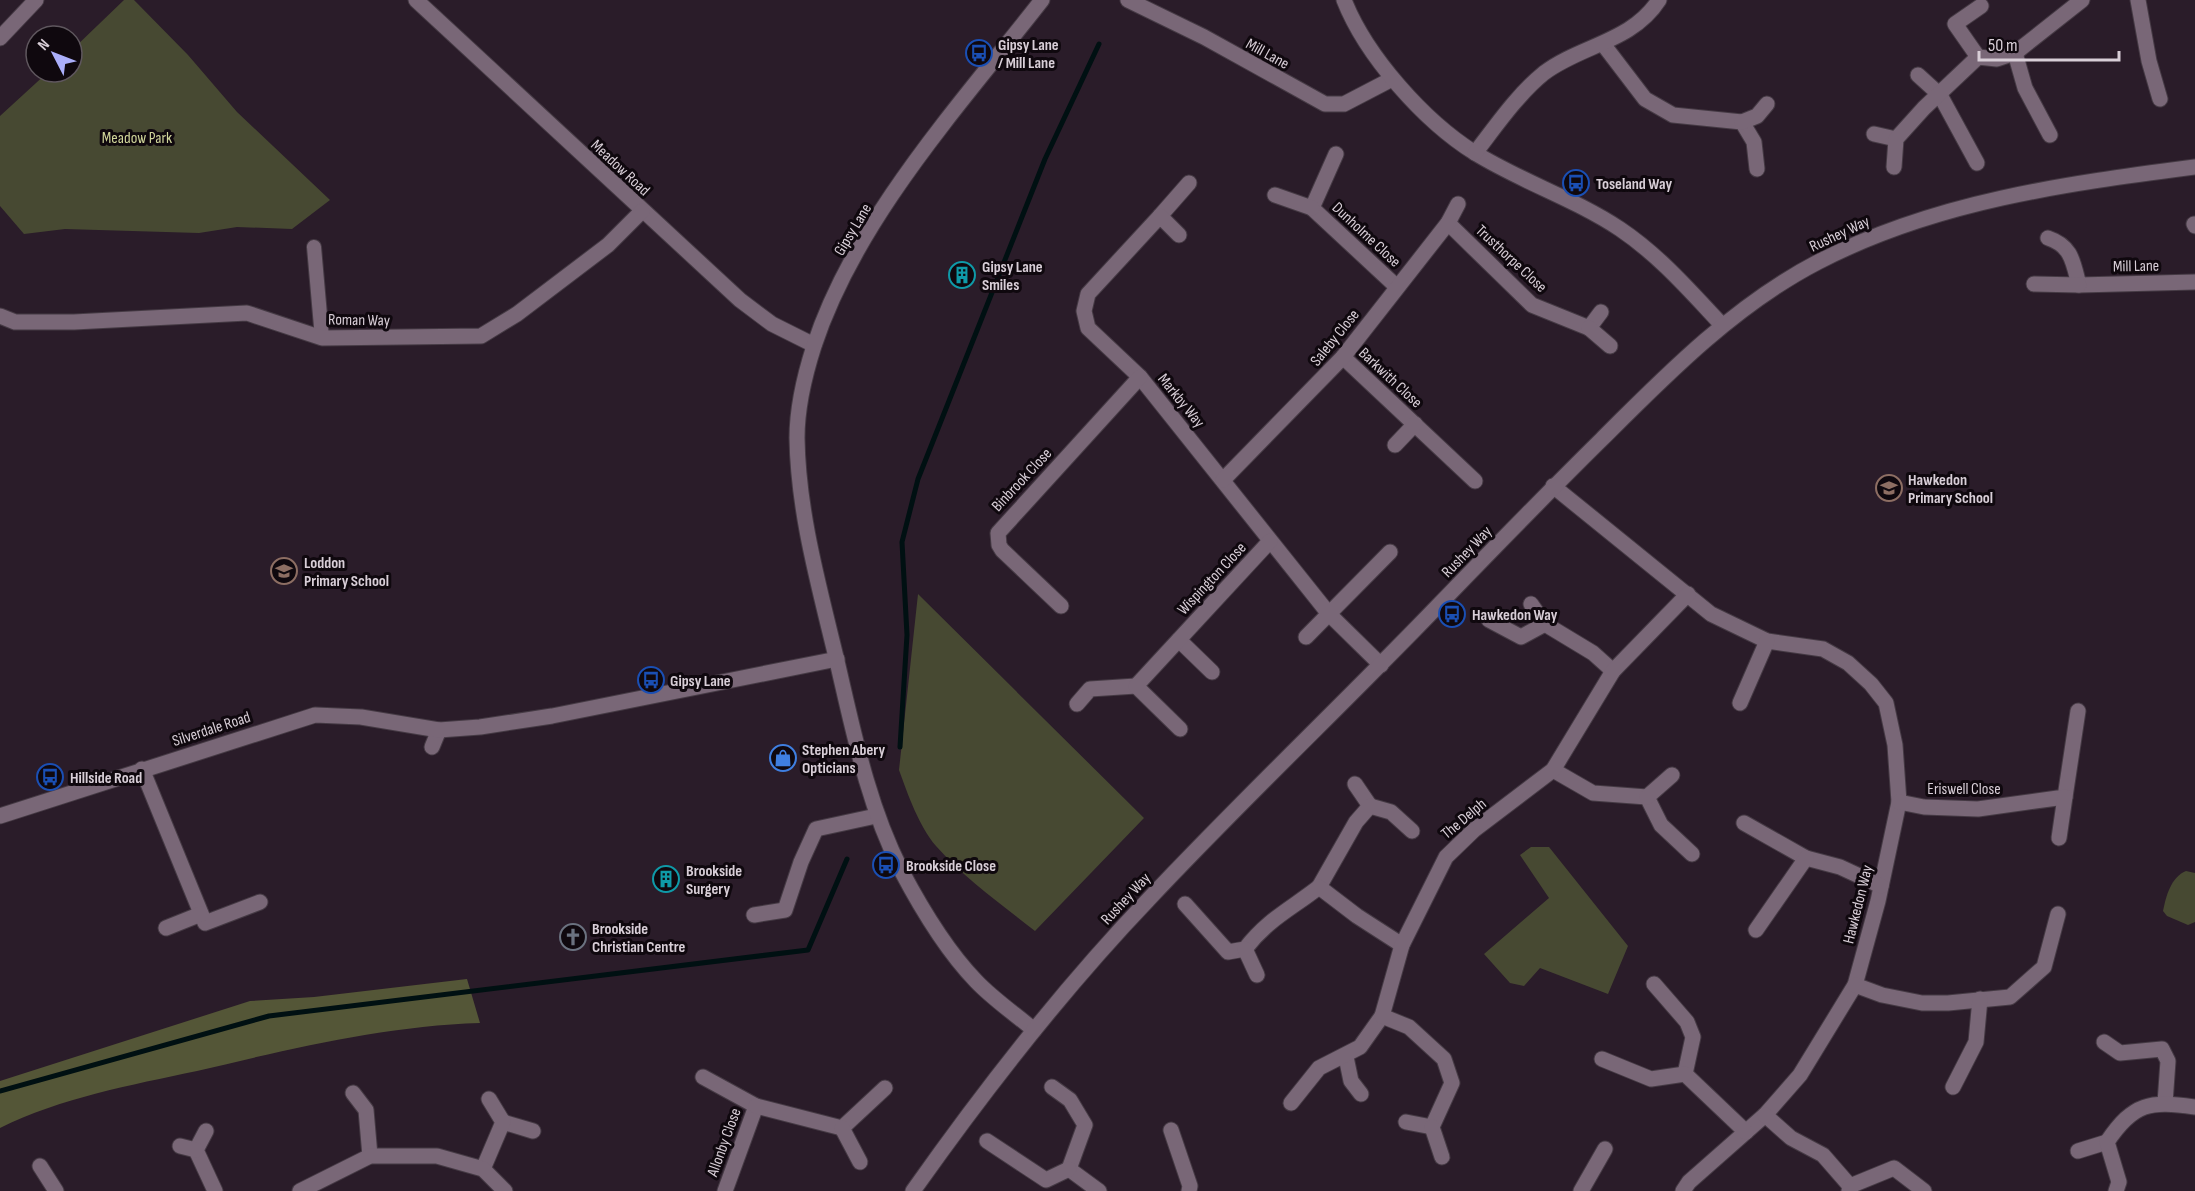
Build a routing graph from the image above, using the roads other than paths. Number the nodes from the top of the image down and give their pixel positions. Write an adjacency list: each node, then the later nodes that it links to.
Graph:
1 (36, 0): 10 (street)
2 (416, 0): 33 (street, Meadow Road)
3 (1042, 0): 48 (street, Gipsy Lane)
4 (1128, 0): 15 (street, Mill Lane)
5 (1344, 0): 15 (street)
6 (1659, 0): 11 (street)
7 (2082, 0): 12 (street)
8 (2138, 0): 17 (street)
9 (1981, 6): 13 (street)
10 (0, 38)
11 (1603, 44): 19 (street); 23 (street)
12 (2015, 53): 13 (street); 21 (street)
13 (1978, 57): 16 (street)
14 (1918, 75): 16 (street)
15 (1392, 79): 23 (street)
16 (1940, 95): 22 (street); 25 (street)
17 (2160, 99)
18 (1767, 104): 19 (street)
19 (1742, 122): 28 (street)
20 (1874, 134): 22 (street)
21 (2050, 135)
22 (1896, 140): 26 (street)
23 (1475, 153): 45 (street)
24 (1336, 154): 32 (street, Dunholme Close)
25 (1977, 163)
26 (1894, 167)
27 (2195, 167): 45 (street, Rushey Way)
28 (1757, 169)
29 (1190, 183): 34 (street, Markby Way)
30 (1275, 195): 32 (street, Dunholme Close)
31 (1458, 204): 35 (street, Saleby Close)
32 (1312, 208): 42 (street, Dunholme Close)
33 (642, 211): 47 (street, Roman Way); 48 (street, Meadow Road)
34 (1160, 216): 36 (street); 51 (street, Markby Way)
35 (1448, 223): 42 (street, Saleby Close); 46 (street, Trusthorpe Close)
36 (1179, 235)
37 (2048, 238): 41 (street)
38 (315, 247): 47 (street)
39 (2195, 282): 41 (street, Mill Lane)
40 (2034, 284): 41 (street, Mill Lane)
41 (2079, 285)
42 (1397, 287): 50 (street, Saleby Close)
43 (1601, 312): 46 (street)
44 (0, 316): 47 (street, Roman Way)
45 (1722, 325): 56 (street, Rushey Way)
46 (1589, 328): 49 (street, Trusthorpe Close)
47 (321, 338)
48 (814, 345): 68 (street, Gipsy Lane)
49 (1610, 346)
50 (1343, 357): 52 (street, Barkwith Close); 54 (street, Saleby Close)
51 (1140, 377): 54 (street, Markby Way); 61 (street, Binbrook Close)
52 (1415, 424): 53 (street, Barkwith Close); 55 (street, Barkwith Close)
53 (1395, 445)
54 (1223, 480): 57 (street, Markby Way)
55 (1475, 481)
56 (1553, 486): 59 (street, Hawkedon Way); 69 (street, Rushey Way)
57 (1270, 541): 62 (street, Markby Way); 66 (street, Wispington Close)
58 (1390, 552): 62 (street)
59 (1688, 594): 67 (street, Hawkedon Way); 70 (street, The Delph)
60 (1531, 604): 64 (street)
61 (1061, 606)
62 (1329, 614): 65 (street); 69 (street, Markby Way)
63 (1489, 620): 64 (street)
64 (1545, 624): 70 (street)
65 (1306, 637)
66 (1179, 640): 71 (street, Wispington Close); 72 (street, Wispington Close)
67 (1767, 641): 73 (street); 85 (street, Hawkedon Way)
68 (837, 659): 77 (street, Silverdale Road); 88 (street, Gipsy Lane)
69 (1381, 665): 110 (street, Rushey Way)
70 (1613, 671): 80 (street, The Delph)
71 (1212, 672)
72 (1136, 686): 74 (street); 76 (street)
73 (1740, 703)
74 (1077, 704)
75 (2078, 711): 84 (street)
76 (1180, 729)
77 (439, 730): 78 (street); 79 (street, Silverdale Road)
78 (432, 747)
79 (142, 769): 87 (street, Silverdale Road); 98 (street)
80 (1553, 770): 83 (street); 103 (street, The Delph)
81 (1672, 775): 83 (street)
82 (1355, 784): 86 (street)
83 (1647, 797): 92 (street)
84 (2065, 797): 85 (street, Eriswell Close); 91 (street)
85 (1899, 802): 95 (street, Hawkedon Way)
86 (1370, 806): 90 (street, The Delph); 94 (street)
87 (0, 816)
88 (876, 816): 100 (street); 110 (street, Gipsy Lane)
89 (1744, 823): 93 (street)
90 (1412, 831)
91 (2059, 838)
92 (1692, 854)
93 (1806, 858): 95 (street); 102 (street)
94 (1318, 886): 103 (street); 104 (street)
95 (1881, 886): 107 (street, Hawkedon Way)
96 (260, 902): 98 (street)
97 (1185, 904): 104 (street)
98 (201, 914): 101 (street)
99 (2058, 914): 108 (street)
100 (754, 915)
101 (166, 928)
102 (1756, 930)
103 (1402, 945): 109 (street, The Delph)
104 (1245, 949): 105 (street)
105 (1257, 975)
106 (1654, 984): 114 (street)
107 (1855, 985): 108 (street); 126 (street, Hawkedon Way)
108 (1980, 999): 117 (street)
109 (1382, 1016): 112 (street, The Delph); 129 (street)
110 (1034, 1030): 153 (street, Rushey Way)
111 (2104, 1042): 123 (street)
112 (1346, 1057): 120 (street); 122 (street, The Delph)
113 (1602, 1059): 114 (street)
114 (1685, 1074): 134 (street)
115 (703, 1077): 124 (street, Allonby Close)
116 (1053, 1087): 146 (street)
117 (1953, 1087)
118 (885, 1088): 130 (street)
119 (353, 1093): 141 (street)
120 (1361, 1094)
121 (489, 1099): 127 (street)
122 (1291, 1103)
123 (2165, 1103): 125 (street); 136 (street)
124 (756, 1106): 130 (street, Allonby Close); 152 (street, Allonby Close)
125 (2195, 1107)
126 (1765, 1115): 134 (street, Hawkedon Way); 147 (street)
127 (503, 1122): 133 (street); 145 (street)
128 (1406, 1122): 129 (street)
129 (1432, 1127): 142 (street)
130 (842, 1128): 143 (street)
131 (1171, 1130): 155 (street)
132 (206, 1131): 139 (street)
133 (533, 1131)
134 (1746, 1132): 157 (street, Hawkedon Way)
135 (987, 1141): 146 (street)
136 (2108, 1142): 140 (street); 159 (street)
137 (180, 1146): 139 (street)
138 (1605, 1149): 156 (street)
139 (196, 1150): 149 (street)
140 (2078, 1151)
141 (370, 1156): 145 (street); 150 (street)
142 (1442, 1157)
143 (860, 1162)
144 (40, 1166): 148 (street)
145 (483, 1169): 151 (street)
146 (1069, 1169): 154 (street)
147 (1850, 1189): 158 (street)
148 (56, 1191)
149 (215, 1191)
150 (300, 1191)
151 (505, 1191)
152 (725, 1191)
153 (913, 1191)
154 (1099, 1191)
155 (1189, 1191)
156 (1581, 1191)
157 (1683, 1191)
158 (1924, 1191)
159 (2116, 1191)

